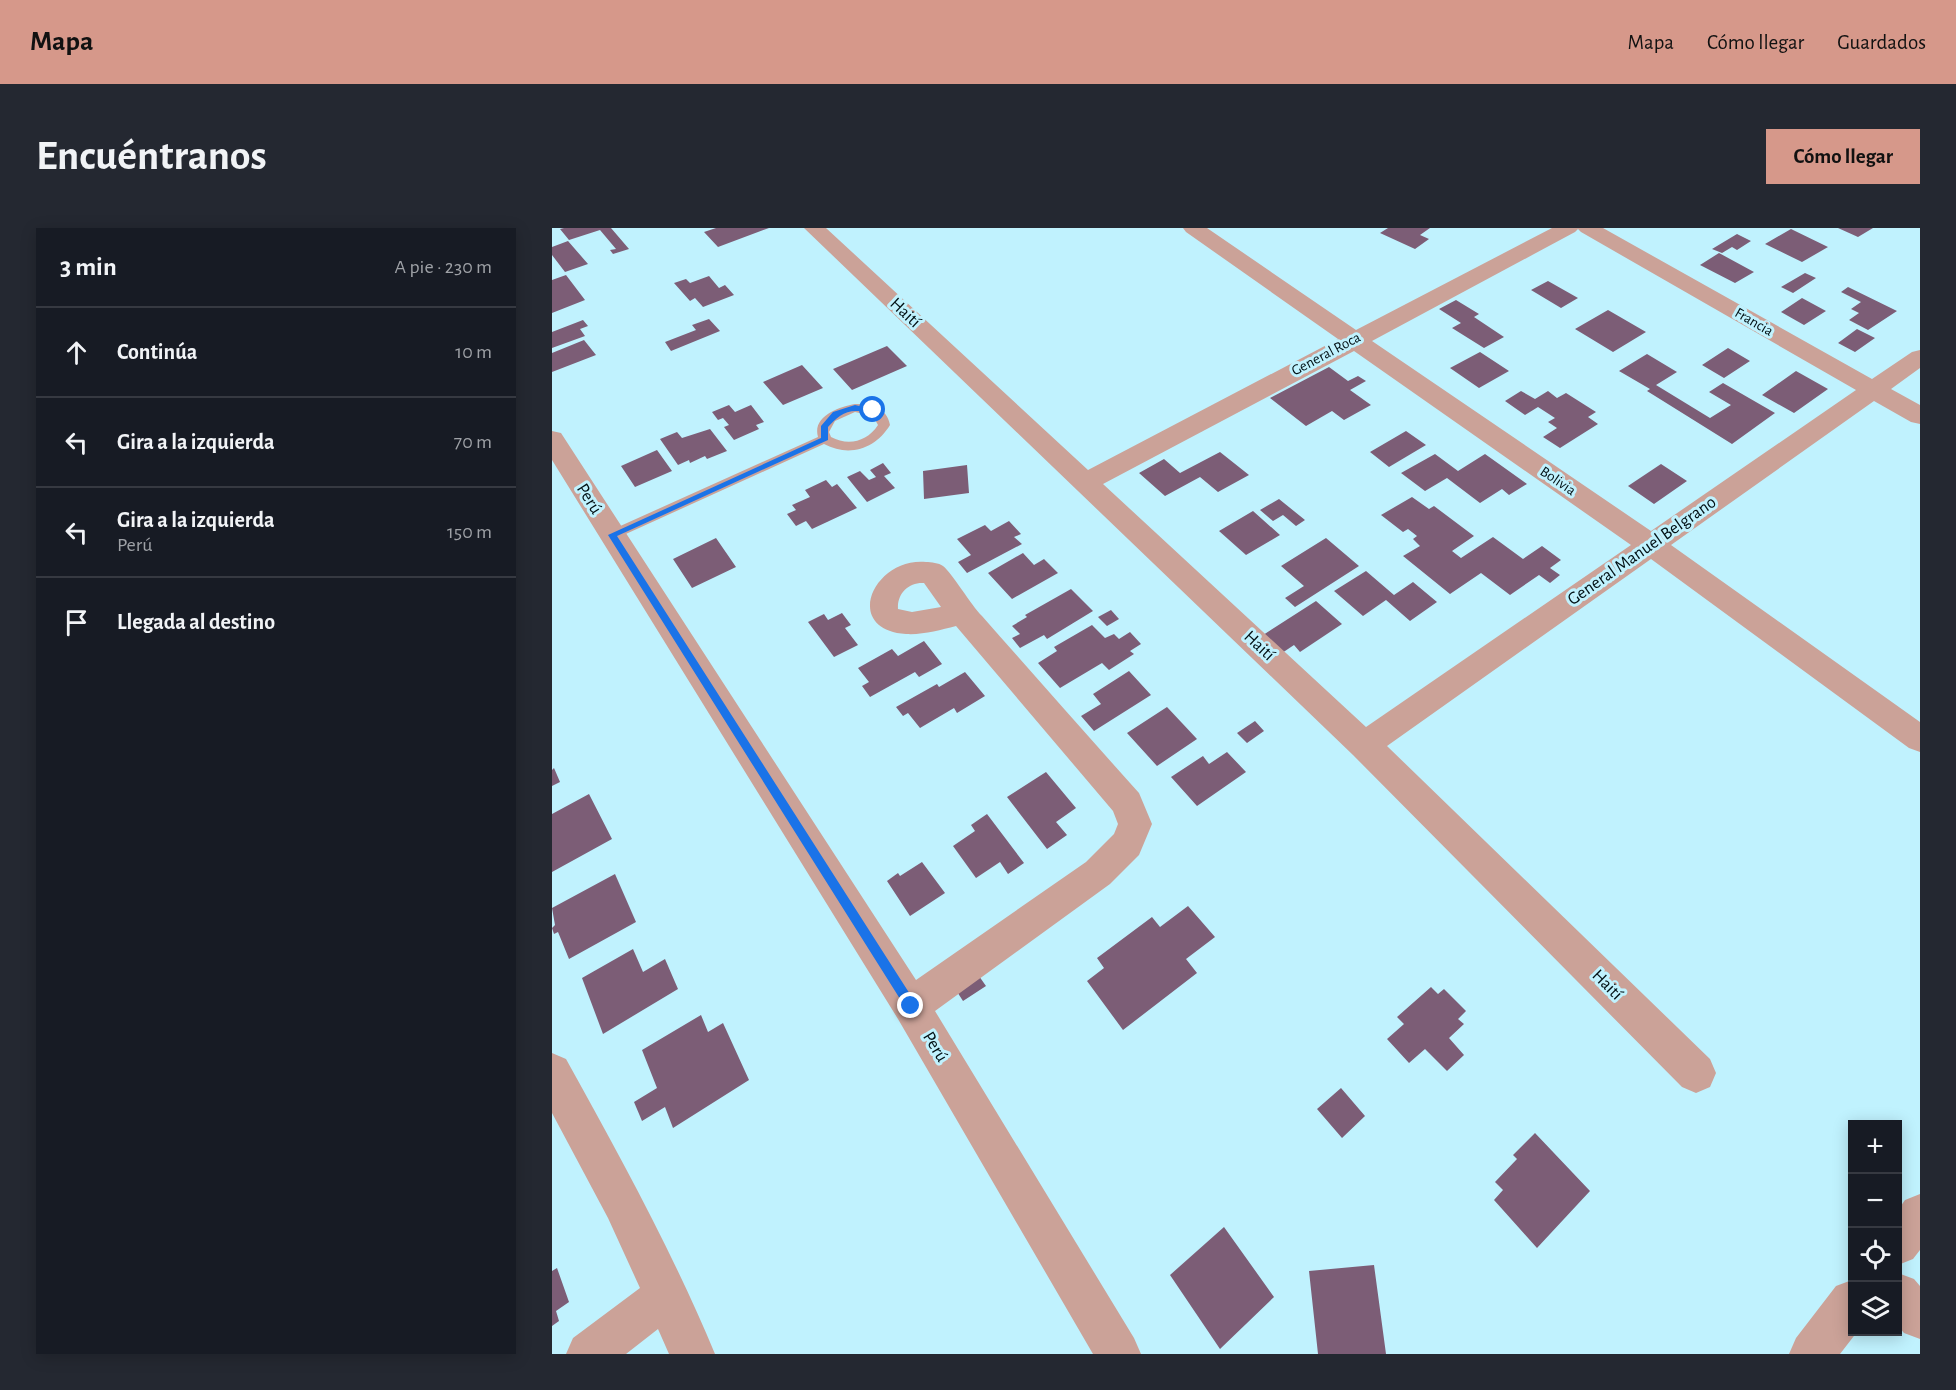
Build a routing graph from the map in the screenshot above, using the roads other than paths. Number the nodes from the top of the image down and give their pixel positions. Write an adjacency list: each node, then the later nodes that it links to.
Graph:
1 (814, 228): 11 (street, Haití)
2 (1193, 228): 5 (street, Bolivia)
3 (1568, 228): 5 (street, General Roca)
4 (1588, 228): 7 (street, Francia)
5 (1352, 340): 11 (street, General Roca); 13 (street, Bolivia)
6 (1920, 357): 7 (street, General Manuel Belgrano)
7 (1874, 390): 8 (street, Francia); 13 (street, General Manuel Belgrano)
8 (1920, 416)
9 (552, 439): 12 (street, Perú)
10 (825, 439): 10 (lane); 12 (lane)
11 (1086, 482): 16 (street, Haití)
12 (612, 535): 17 (street, Perú)
13 (1651, 545): 15 (street, Bolivia); 16 (street, General Manuel Belgrano)
14 (962, 614): 17 (street)
15 (1920, 739)
16 (1364, 745): 19 (street, Haití)
17 (911, 1006): 28 (street, Perú)
18 (552, 1073): 22 (street)
19 (1696, 1073)
20 (1920, 1215): 21 (street)
21 (1902, 1239)
22 (667, 1295): 26 (street); 27 (street)
23 (1902, 1299): 25 (street)
24 (1848, 1307): 29 (street)
25 (1920, 1317)
26 (589, 1354)
27 (692, 1354)
28 (1118, 1354)
29 (1812, 1354)

